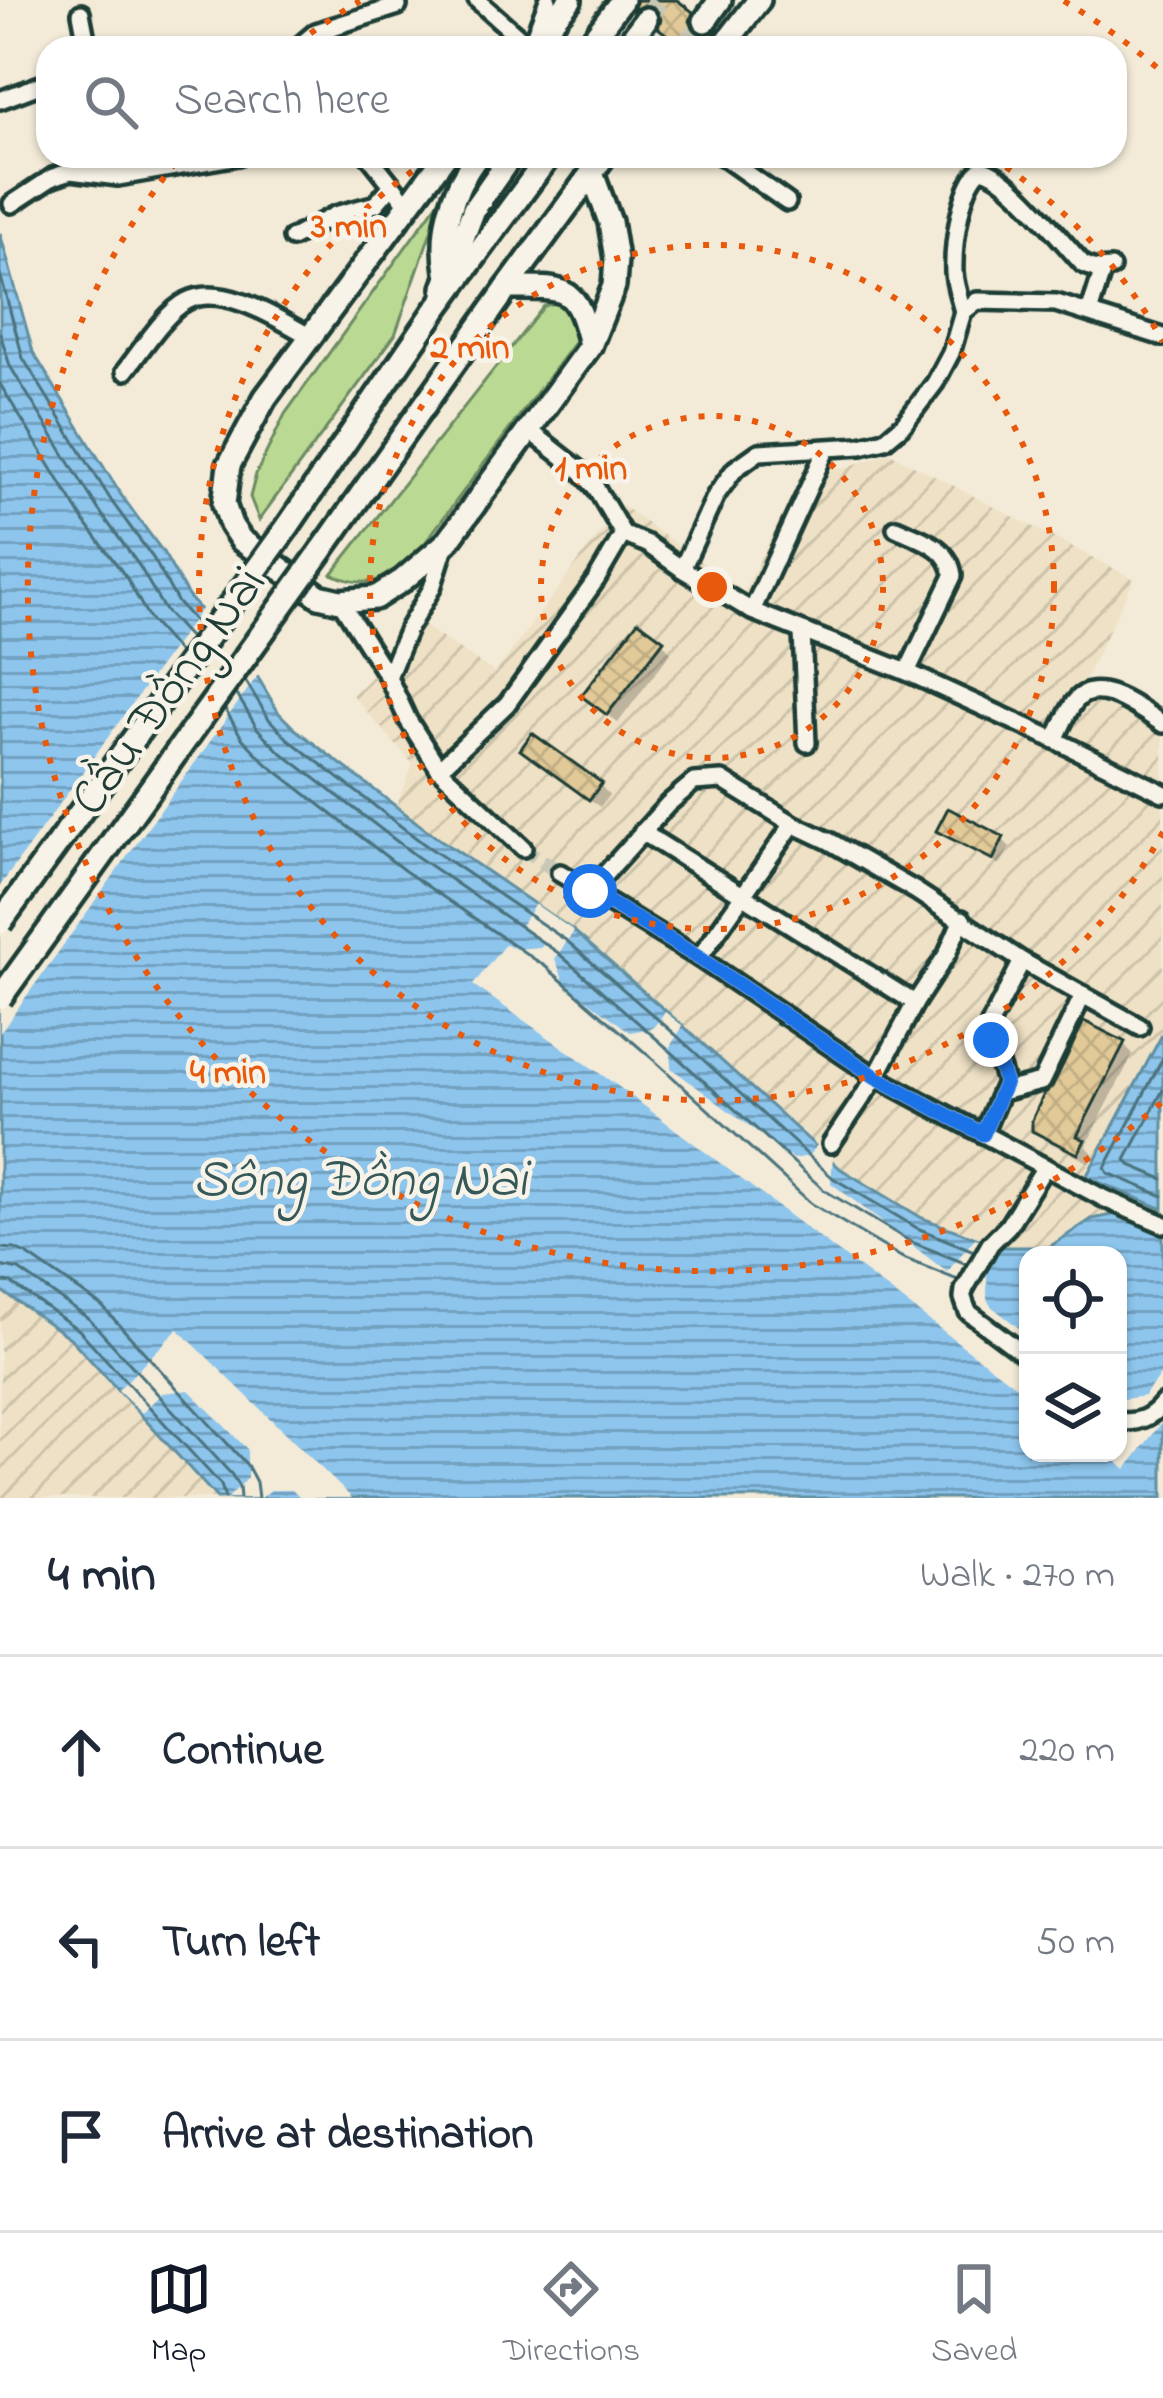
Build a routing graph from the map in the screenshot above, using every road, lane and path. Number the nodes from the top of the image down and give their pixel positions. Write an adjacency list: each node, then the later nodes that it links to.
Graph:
1 (477, 0): 13 (street)
2 (548, 0): 14 (street)
3 (570, 0): 15 (highway)
4 (622, 0): 16 (highway)
5 (720, 0): 10 (highway)
6 (759, 0): 18 (highway)
7 (398, 6): 12 (street)
8 (81, 14): 11 (street)
9 (646, 19): 17 (highway)
10 (705, 21)
11 (85, 36)
12 (311, 36)
13 (518, 36)
14 (534, 36)
15 (539, 36)
16 (595, 36)
17 (634, 36)
18 (731, 36)
19 (36, 86): 20 (street)
20 (0, 100)
21 (169, 168): 32 (street)
22 (379, 168): 30 (street)
23 (436, 168): 33 (highway)
24 (468, 168): 35 (highway)
25 (503, 168): 35 (highway)
26 (540, 168): 37 (highway)
27 (598, 168): 36 (highway, Cầu Đồng Nai)
28 (604, 168): 42 (highway)
29 (739, 168): 31 (street)
30 (392, 185): 33 (street); 34 (street)
31 (788, 202)
32 (13, 204)
33 (408, 205): 40 (highway)
34 (292, 238)
35 (448, 279): 37 (highway)
36 (507, 288): 42 (highway); 71 (highway, Cầu Đồng Nai, bridge)
37 (435, 311): 67 (highway, Cầu Đồng Nai, bridge)
38 (963, 312): 39 (street); 39 (street); 45 (street)
39 (1089, 314): 41 (street)
40 (309, 336): 43 (street); 50 (highway)
41 (1163, 337)
42 (590, 346): 44 (highway)
43 (125, 371)
44 (530, 431): 47 (street); 48 (highway)
45 (826, 450): 49 (street); 51 (street)
46 (896, 527): 53 (street)
47 (623, 534): 49 (street); 58 (street)
48 (447, 542): 50 (highway); 54 (street)
49 (682, 569): 51 (street)
50 (340, 601): 54 (street)
51 (752, 611): 52 (street)
52 (802, 632): 53 (street); 57 (street)
53 (907, 672): 56 (street)
54 (388, 677): 58 (street)
55 (1163, 724): 56 (street)
56 (1055, 740): 59 (street)
57 (807, 743)
58 (439, 769): 62 (street)
59 (1163, 793)
60 (793, 824): 61 (street); 65 (street); 66 (street)
61 (642, 832): 64 (street); 65 (street)
62 (523, 848)
63 (560, 873): 64 (street)
64 (590, 891): 68 (street)
65 (744, 895): 68 (street); 72 (street)
66 (962, 920): 69 (street); 72 (street)
67 (0, 923)
68 (699, 958): 74 (street)
69 (1022, 961): 70 (street); 75 (street)
70 (1084, 995): 73 (street); 75 (street)
71 (0, 998)
72 (915, 1003): 74 (street)
73 (1141, 1027)
74 (876, 1077): 76 (street); 77 (street)
75 (1001, 1092): 76 (street)
76 (983, 1134): 78 (street)
77 (831, 1144)
78 (1045, 1167): 79 (street); 80 (street)
79 (1163, 1224)
80 (1024, 1354)
81 (1163, 1403): 82 (street)
82 (1127, 1421)

